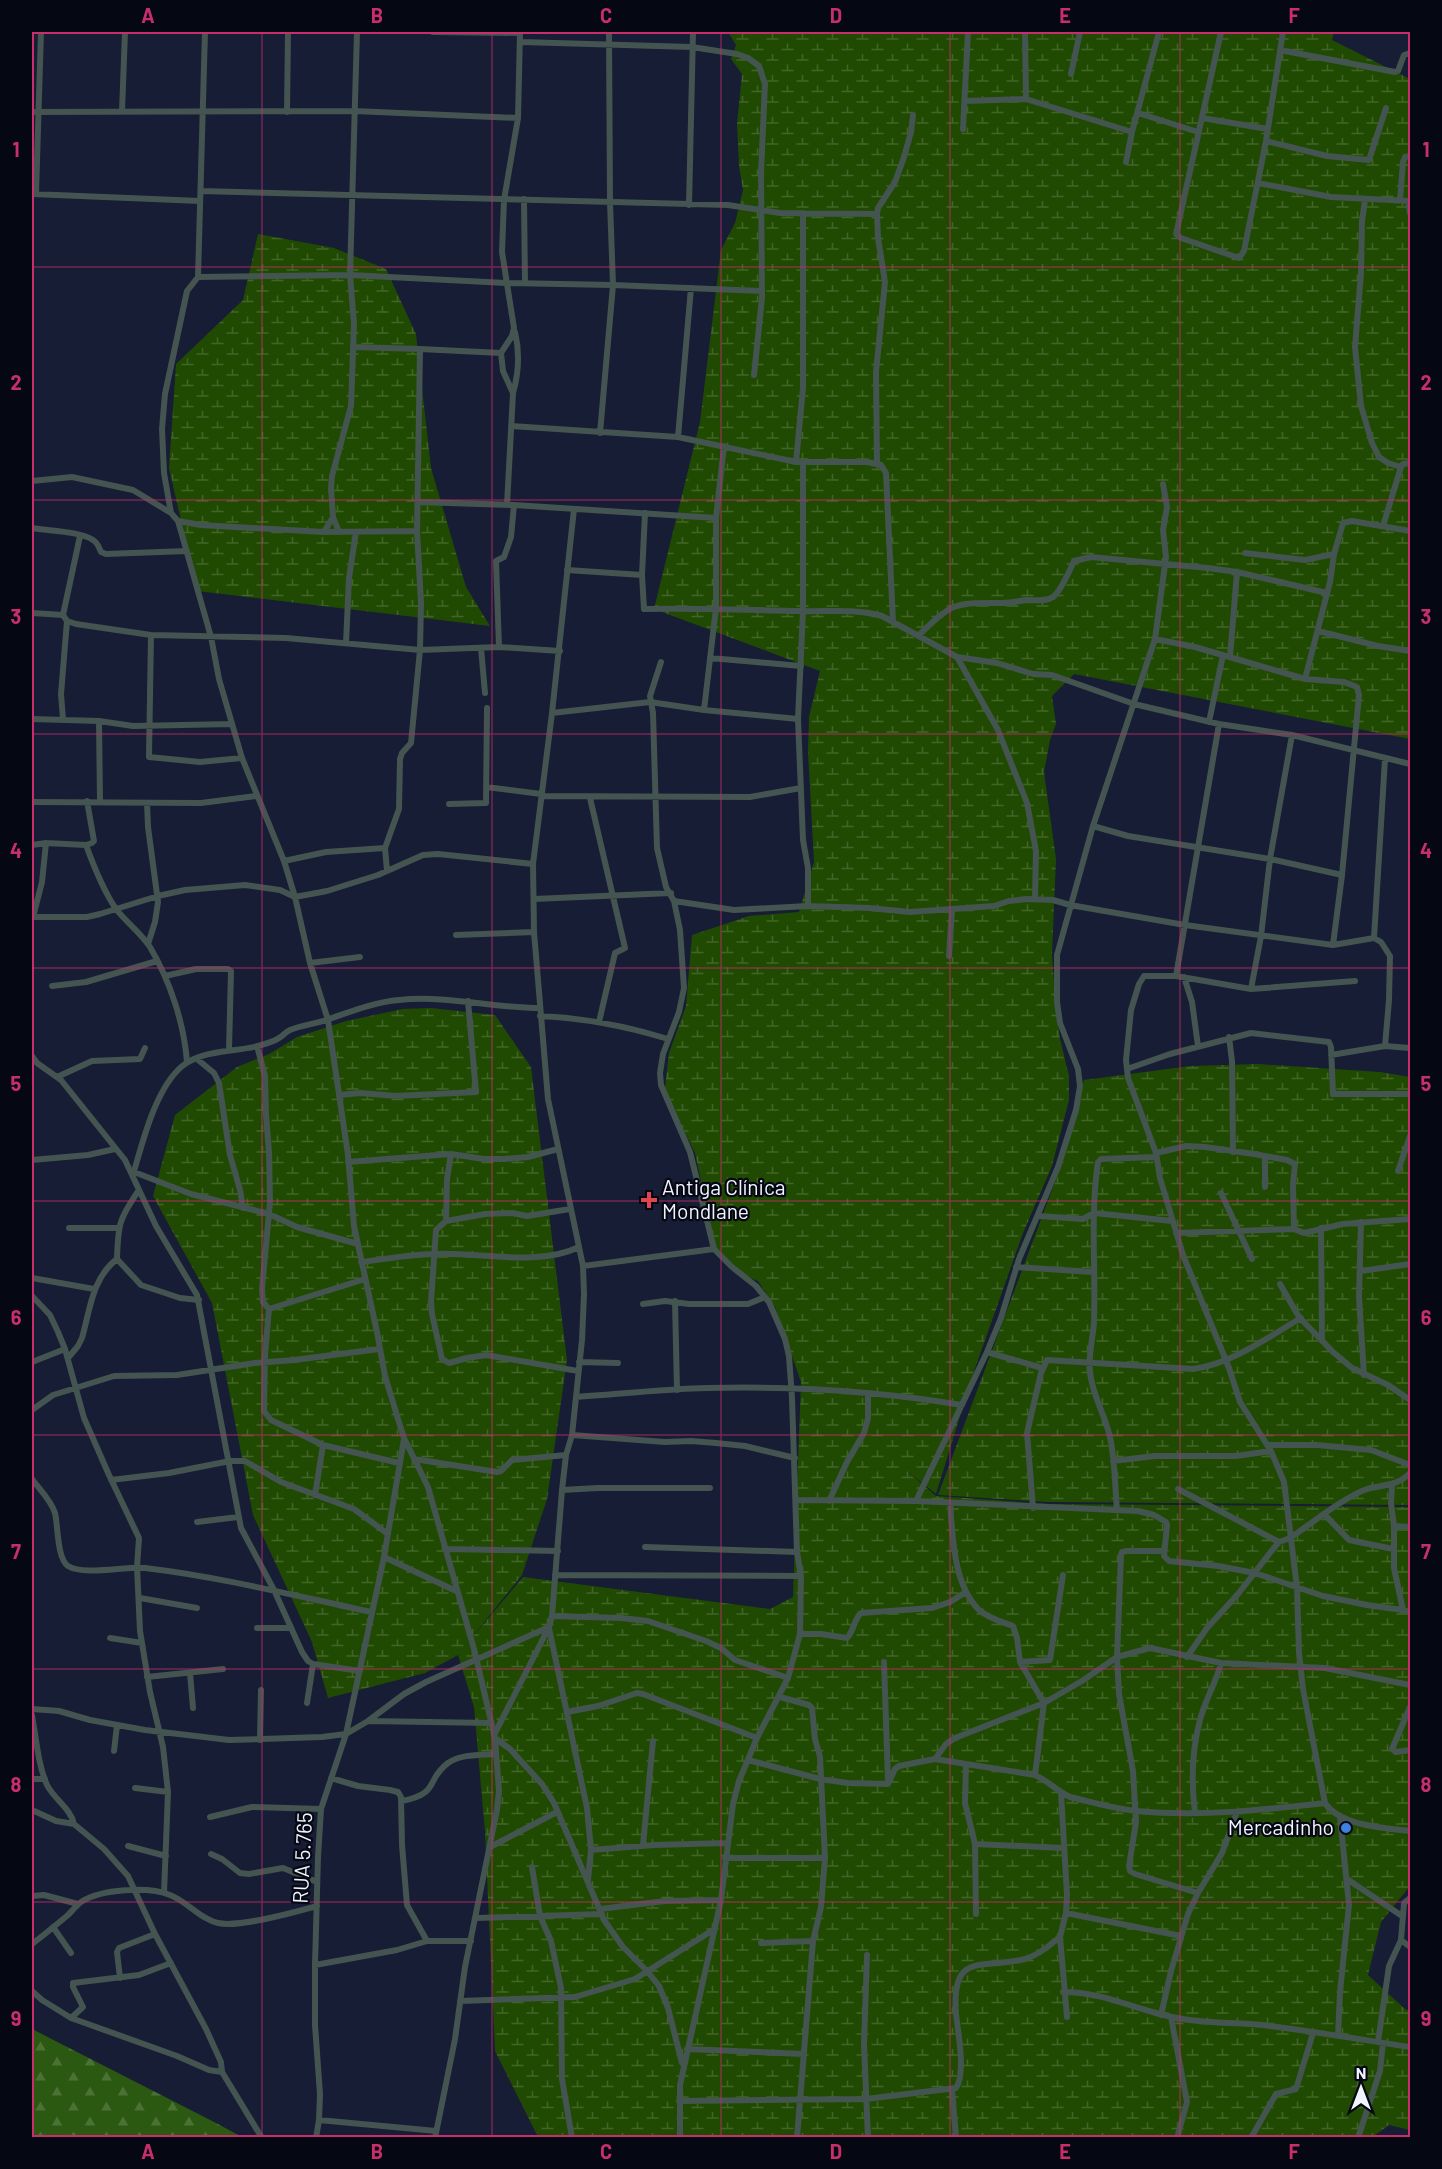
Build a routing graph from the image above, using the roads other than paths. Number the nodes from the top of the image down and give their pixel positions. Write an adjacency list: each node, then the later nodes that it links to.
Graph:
1 (41, 32): 28 (street)
2 (125, 32): 25 (street)
3 (205, 32): 26 (street)
4 (288, 32): 29 (street)
5 (357, 32): 27 (street)
6 (433, 32): 7 (street)
7 (520, 32): 16 (street)
8 (609, 32): 17 (street)
9 (693, 32): 18 (street)
10 (968, 32): 23 (street)
11 (1025, 32): 22 (street)
12 (1080, 32): 21 (street)
13 (1160, 32): 30 (street)
14 (1221, 32): 33 (street)
15 (1284, 32): 19 (street)
16 (520, 42): 17 (street); 32 (street)
17 (608, 46): 18 (street); 51 (street)
18 (692, 47): 52 (street); 53 (street)
19 (1280, 50): 20 (street); 35 (street)
20 (1410, 53)
21 (1071, 74)
22 (1026, 99): 23 (street); 36 (street)
23 (965, 101): 34 (street)
24 (1386, 108): 38 (street)
25 (122, 111): 26 (street); 28 (street)
26 (203, 111): 29 (street); 42 (street)
27 (354, 111): 29 (street); 32 (street); 44 (street)
28 (35, 112): 43 (street)
29 (287, 112)
30 (1138, 113): 36 (street); 37 (street)
31 (912, 115): 56 (street)
32 (518, 117): 46 (street)
33 (1202, 118): 35 (street); 37 (street)
34 (963, 129)
35 (1268, 129): 38 (street)
36 (1132, 132): 40 (street)
37 (1198, 132): 41 (street)
38 (1266, 141): 41 (street)
39 (1410, 156): 48 (street)
40 (1126, 162)
41 (1258, 183): 47 (street)
42 (201, 191): 44 (street); 49 (street)
43 (34, 194): 49 (street)
44 (352, 196): 46 (street); 57 (street)
45 (524, 199): 46 (street); 51 (street); 60 (street)
46 (504, 200): 59 (street)
47 (1365, 200): 48 (street); 78 (street)
48 (1400, 200): 50 (street)
49 (200, 201): 58 (street)
50 (1409, 201): 55 (street)
51 (610, 202): 52 (street); 61 (street)
52 (689, 205): 53 (street)
53 (760, 210): 54 (street); 63 (street)
54 (803, 213): 56 (street); 74 (street)
55 (1410, 213)
56 (876, 214): 76 (street)
57 (351, 275): 58 (street); 59 (street); 65 (street)
58 (198, 277): 84 (street)
59 (506, 284): 60 (street); 64 (street)
60 (525, 284): 61 (street)
61 (612, 285): 62 (street); 71 (street)
62 (691, 288): 63 (street); 72 (street)
63 (762, 291): 68 (street)
64 (514, 328): 67 (street); 69 (street)
65 (353, 347): 66 (street); 86 (street)
66 (420, 349): 67 (street); 81 (street)
67 (501, 353): 69 (street)
68 (754, 375)
69 (513, 393): 70 (street)
70 (511, 426): 71 (street); 82 (street)
71 (600, 433): 72 (street)
72 (678, 437): 73 (street)
73 (724, 446): 74 (street); 87 (street)
74 (796, 462): 75 (street)
75 (803, 463): 76 (street); 106 (street)
76 (877, 463): 109 (street)
77 (1410, 463): 78 (street)
78 (1401, 467): 89 (street)
79 (32, 481): 84 (street)
80 (1163, 484): 100 (street)
81 (418, 502): 82 (street); 91 (street)
82 (510, 505): 83 (street); 116 (street)
83 (574, 509): 85 (street); 101 (street)
84 (171, 513): 88 (street)
85 (645, 513): 87 (street); 103 (street)
86 (333, 517): 93 (street); 94 (street)
87 (716, 518): 105 (street)
88 (178, 521): 93 (street); 97 (street)
89 (1383, 526): 92 (street); 99 (street)
90 (32, 528): 96 (street)
91 (417, 531): 95 (street); 118 (street)
92 (1410, 531)
93 (324, 532): 94 (street)
94 (339, 532): 95 (street)
95 (356, 532): 115 (street)
96 (80, 536): 97 (street); 108 (street)
97 (187, 551): 113 (street)
98 (1245, 553): 99 (street)
99 (1334, 554): 104 (street)
100 (1166, 563): 102 (street); 112 (street); 114 (street)
101 (567, 570): 103 (street); 119 (street)
102 (1237, 572): 104 (street); 121 (street)
103 (642, 575): 105 (street)
104 (1328, 593): 110 (street)
105 (716, 608): 106 (street); 123 (street)
106 (803, 611): 109 (street); 125 (street)
107 (32, 613): 108 (street)
108 (65, 618): 111 (street); 134 (street)
109 (893, 622): 112 (street)
110 (1318, 631): 120 (street); 126 (street)
111 (151, 635): 113 (street); 140 (street)
112 (918, 636): 122 (street)
113 (211, 637): 115 (street); 138 (street)
114 (1155, 639): 121 (street); 129 (street)
115 (346, 643): 118 (street)
116 (500, 647): 117 (street); 119 (street)
117 (481, 648): 118 (street); 127 (street)
118 (420, 650): 161 (street)
119 (560, 651): 132 (street)
120 (1410, 651)
121 (1226, 656): 126 (street); 137 (street)
122 (957, 657): 129 (street); 173 (street)
123 (710, 658): 125 (street); 131 (street)
124 (661, 662): 128 (street)
125 (801, 666): 135 (street)
126 (1305, 679): 142 (street)
127 (486, 693)
128 (650, 702): 131 (street); 132 (street); 150 (street)
129 (1134, 704): 137 (street); 157 (street)
130 (487, 708): 146 (street)
131 (704, 710): 135 (street)
132 (552, 713): 148 (street)
133 (32, 719): 134 (street)
134 (63, 719): 136 (street)
135 (798, 719): 147 (street)
136 (99, 720): 140 (street); 153 (street)
137 (1209, 722): 139 (street)
138 (232, 724): 140 (street); 143 (street)
139 (1219, 724): 141 (street); 162 (street)
140 (148, 725): 143 (street)
141 (1292, 735): 142 (street); 163 (street)
142 (1354, 751): 144 (street); 167 (street)
143 (242, 758): 149 (street)
144 (1385, 759): 145 (street); 184 (street)
145 (1410, 764)
146 (486, 787): 148 (street); 156 (street)
147 (801, 788): 150 (street); 175 (street)
148 (541, 795): 151 (street); 165 (street)
149 (256, 796): 155 (street); 164 (street)
150 (656, 797): 151 (street); 168 (street)
151 (590, 798): 169 (street)
152 (87, 801): 153 (street); 154 (street); 160 (street)
153 (100, 801): 155 (street)
154 (32, 802)
155 (147, 803): 170 (street)
156 (449, 804)
157 (1093, 826): 162 (street); 176 (street)
158 (46, 843): 159 (street); 160 (street); 179 (street)
159 (32, 844)
160 (86, 845): 177 (street)
161 (385, 848): 164 (street); 166 (street)
162 (1199, 848): 163 (street); 180 (street)
163 (1270, 859): 167 (street); 183 (street)
164 (284, 861): 171 (street)
165 (533, 864): 166 (street); 172 (street)
166 (387, 871): 171 (street)
167 (1342, 875): 186 (street)
168 (671, 893): 169 (street); 174 (street)
169 (611, 895): 172 (street); 201 (street)
170 (158, 896): 171 (street); 177 (street); 185 (street)
171 (295, 897): 190 (street)
172 (534, 899): 181 (street)
173 (1035, 899): 176 (street); 178 (street)
174 (674, 901): 175 (street); 203 (street)
175 (808, 906): 178 (street)
176 (1070, 906): 180 (street); 236 (street)
177 (117, 909): 179 (street); 185 (street)
178 (952, 909): 187 (street)
179 (32, 917)
180 (1185, 925): 183 (street); 192 (street)
181 (534, 932): 182 (street); 198 (street)
182 (456, 935)
183 (1261, 936): 186 (street); 196 (street)
184 (1374, 938): 186 (street); 206 (street)
185 (148, 944): 189 (street)
186 (1333, 945)
187 (949, 956)
188 (360, 957): 190 (street)
189 (157, 961): 191 (street); 195 (street)
190 (310, 963): 200 (street)
191 (165, 976): 209 (street); 213 (street)
192 (1176, 976): 193 (street); 214 (street)
193 (1184, 977): 196 (street); 205 (street)
194 (1355, 981): 196 (street)
195 (52, 986)
196 (1251, 990)
197 (468, 1001): 198 (street); 200 (street); 217 (street)
198 (540, 1008): 199 (street)
199 (540, 1016): 201 (street); 220 (street)
200 (328, 1020): 204 (street); 217 (street)
201 (599, 1022): 203 (street)
202 (1229, 1037): 205 (street); 210 (street); 221 (street)
203 (668, 1039): 249 (street)
204 (257, 1046): 209 (street); 235 (street)
205 (1198, 1046): 214 (street)
206 (1385, 1046): 208 (street); 210 (street)
207 (145, 1048): 215 (street)
208 (1410, 1048)
209 (229, 1050): 212 (street)
210 (1331, 1055): 216 (street)
211 (32, 1056): 215 (street)
212 (197, 1059): 213 (street); 232 (street)
213 (187, 1062): 228 (street)
214 (1127, 1069): 223 (street)
215 (57, 1077): 219 (street)
216 (1410, 1094)
217 (340, 1095): 226 (street)
218 (1410, 1136): 227 (street)
219 (115, 1149): 225 (street); 228 (street)
220 (558, 1149): 222 (street); 233 (street)
221 (1233, 1152): 223 (street); 224 (street)
222 (451, 1154): 226 (street); 238 (street)
223 (1156, 1155): 234 (street); 239 (street)
224 (1265, 1156): 229 (street); 244 (street)
225 (32, 1160)
226 (348, 1162): 247 (street)
227 (1398, 1171)
228 (133, 1174): 230 (street); 232 (street)
229 (1265, 1187)
230 (139, 1190): 242 (street); 265 (street)
231 (1221, 1193): 245 (street)
232 (243, 1208): 235 (street)
233 (570, 1209): 238 (street); 248 (street)
234 (1094, 1213): 236 (street); 239 (street); 258 (street)
235 (269, 1214): 247 (street); 268 (street)
236 (1039, 1216): 256 (street)
237 (1410, 1219): 240 (street)
238 (446, 1221): 250 (street)
239 (1172, 1221): 246 (street)
240 (1361, 1222): 243 (street); 257 (street)
241 (69, 1228): 242 (street)
242 (117, 1228): 251 (street)
243 (1321, 1228): 244 (street); 270 (street)
244 (1294, 1229): 245 (street)
245 (1238, 1230): 246 (street); 252 (street)
246 (1176, 1233): 275 (street)
247 (358, 1244): 253 (street)
248 (579, 1247): 250 (street); 255 (street)
249 (714, 1249): 255 (street); 264 (street)
250 (434, 1254): 253 (street); 283 (street)
251 (117, 1259): 262 (street); 265 (street)
252 (1252, 1259)
253 (361, 1262): 260 (street)
254 (1410, 1263): 257 (street)
255 (583, 1266): 277 (street)
256 (1016, 1267): 258 (street); 273 (street)
257 (1360, 1271): 284 (street)
258 (1094, 1272): 280 (street)
259 (32, 1278): 262 (street)
260 (365, 1279): 268 (street); 272 (street)
261 (1280, 1284): 269 (street)
262 (94, 1289): 274 (street)
263 (32, 1296): 271 (street)
264 (765, 1297): 266 (street); 286 (street)
265 (199, 1300): 282 (street)
266 (675, 1301): 267 (street); 287 (street)
267 (643, 1304)
268 (269, 1309): 278 (street)
269 (1301, 1318): 270 (street); 275 (street)
270 (1322, 1341): 284 (street)
271 (65, 1349): 274 (street); 276 (street)
272 (379, 1349): 278 (street); 294 (street)
273 (987, 1352): 281 (street); 291 (street)
274 (68, 1358): 285 (street)
275 (1225, 1360): 280 (street); 296 (street)
276 (32, 1362)
277 (579, 1362): 279 (street); 283 (street)
278 (265, 1363): 282 (street); 295 (street)
279 (618, 1363)
280 (1089, 1363): 281 (street); 301 (street)
281 (1042, 1368): 316 (street)
282 (210, 1370): 285 (street); 300 (street)
283 (578, 1371): 289 (street)
284 (1364, 1375): 290 (street)
285 (75, 1387): 292 (street); 306 (street)
286 (791, 1388): 287 (street); 288 (street); 298 (street)
287 (678, 1389): 289 (street)
288 (868, 1393): 291 (street); 313 (street)
289 (576, 1397): 293 (street)
290 (1410, 1400)
291 (962, 1405): 314 (street)
292 (32, 1410)
293 (572, 1435): 297 (street); 298 (street)
294 (404, 1438): 299 (street); 302 (street, RUA 5.765)
295 (323, 1445): 302 (street); 311 (street)
296 (1269, 1448): 301 (street); 303 (street); 324 (street)
297 (566, 1455): 299 (street); 310 (street)
298 (795, 1458): 312 (street)
299 (414, 1459): 327 (street)
300 (230, 1461): 306 (street); 311 (street); 319 (street)
301 (1113, 1461): 317 (street)
302 (399, 1463): 323 (street, RUA 5.765)
303 (1410, 1465)
304 (1410, 1473): 307 (street)
305 (32, 1479): 333 (street)
306 (111, 1480): 333 (street)
307 (1392, 1485): 318 (street); 321 (street)
308 (710, 1488): 310 (street)
309 (1178, 1489): 325 (street)
310 (562, 1490): 329 (street)
311 (315, 1495): 323 (street)
312 (796, 1500): 313 (street); 331 (street)
313 (829, 1501): 314 (street)
314 (916, 1501): 315 (street)
315 (950, 1503): 316 (street); 341 (street)
316 (1033, 1508): 317 (street)
317 (1117, 1510): 330 (street)
318 (1325, 1515): 324 (street); 328 (street)
319 (238, 1516): 320 (street); 339 (street)
320 (197, 1522)
321 (1394, 1526): 322 (street); 328 (street)
322 (1410, 1527)
323 (388, 1534): 332 (street, RUA 5.765)
324 (1290, 1538): 325 (street); 338 (street)
325 (1279, 1542): 334 (street)
326 (645, 1547): 331 (street)
327 (445, 1549): 329 (street); 340 (street)
328 (1393, 1549): 344 (street)
329 (558, 1551): 335 (street)
330 (1164, 1551): 334 (street); 353 (street)
331 (797, 1552): 337 (street)
332 (384, 1557): 340 (street); 345 (street, RUA 5.765)
333 (137, 1567): 339 (street); 342 (street)
334 (1255, 1573): 338 (street); 354 (street)
335 (555, 1575): 337 (street); 346 (street)
336 (1062, 1575): 357 (street)
337 (801, 1576): 350 (street)
338 (1296, 1587): 344 (street); 360 (street)
339 (274, 1590): 345 (street); 349 (street)
340 (456, 1591): 355 (street)
341 (966, 1592): 350 (street); 357 (street)
342 (140, 1598): 343 (street); 352 (street)
343 (197, 1608)
344 (1407, 1611)
345 (371, 1612): 362 (street, RUA 5.765)
346 (552, 1616): 347 (street); 365 (street)
347 (549, 1627): 355 (street); 374 (street); 381 (street)
348 (257, 1628): 349 (street)
349 (291, 1628): 359 (street)
350 (800, 1634): 365 (street)
351 (110, 1638): 352 (street)
352 (142, 1643): 364 (street)
353 (1117, 1657): 354 (street); 370 (street); 404 (street)
354 (1187, 1657): 358 (street)
355 (477, 1661): 376 (street); 377 (street)
356 (884, 1662): 396 (street)
357 (1020, 1662): 370 (street)
358 (1221, 1663): 360 (street); 407 (street)
359 (313, 1664): 362 (street); 369 (street)
360 (1300, 1667): 366 (street); 401 (street)
361 (223, 1669): 363 (street)
362 (360, 1671): 380 (street, RUA 5.765)
363 (190, 1673): 364 (street); 372 (street)
364 (147, 1677): 379 (street)
365 (788, 1678): 368 (street)
366 (1410, 1685)
367 (261, 1690): 383 (street)
368 (780, 1697): 382 (street); 395 (street)
369 (308, 1702)
370 (1044, 1702): 388 (street); 391 (street)
371 (1410, 1707): 385 (street)
372 (193, 1708)
373 (32, 1709): 378 (street)
374 (567, 1712): 382 (street); 418 (street)
375 (32, 1715): 394 (street)
376 (368, 1721): 377 (street); 380 (street)
377 (491, 1723): 381 (street)
378 (117, 1725): 379 (street); 386 (street)
379 (158, 1731): 383 (street); 398 (street)
380 (346, 1734): 383 (street); 392 (street, RUA 5.765)
381 (495, 1737): 387 (street); 405 (street)
382 (757, 1738): 389 (street)
383 (260, 1740)
384 (653, 1741): 414 (street)
385 (1410, 1750)
386 (114, 1751)
387 (495, 1754): 400 (street); 416 (street)
388 (935, 1759): 390 (street); 396 (street)
389 (748, 1760): 395 (street); 412 (street)
390 (966, 1764): 391 (street); 413 (street)
391 (1035, 1775): 399 (street)
392 (331, 1778): 400 (street); 402 (street, RUA 5.765)
393 (32, 1779): 394 (street)
394 (45, 1779): 410 (street)
395 (820, 1779): 396 (street); 422 (street)
396 (888, 1784)
397 (135, 1788): 398 (street)
398 (168, 1792): 420 (street)
399 (1060, 1793): 404 (street); 417 (street)
400 (402, 1801): 447 (street)
401 (1325, 1803): 406 (street); 409 (street)
402 (321, 1809): 408 (street); 425 (street, RUA 5.765)
403 (32, 1810): 410 (street)
404 (1135, 1811): 407 (street); 429 (street)
405 (557, 1812): 416 (street); 426 (street)
406 (1237, 1812): 407 (street); 429 (street)
407 (1195, 1813)
408 (210, 1816)
409 (1340, 1817): 411 (street); 424 (street)
410 (74, 1824): 427 (street)
411 (1410, 1831)
412 (727, 1843): 414 (street); 421 (street)
413 (975, 1844): 417 (street); 437 (street)
414 (643, 1845): 418 (street)
415 (128, 1846): 420 (street)
416 (490, 1847): 440 (street)
417 (1063, 1848): 436 (street)
418 (591, 1850): 426 (street)
419 (211, 1854): 425 (street)
420 (166, 1856): 428 (street)
421 (725, 1858): 422 (street); 432 (street)
422 (825, 1858): 449 (street)
423 (532, 1868): 438 (street)
424 (1347, 1879): 439 (street); 468 (street)
425 (317, 1882): 434 (street, RUA 5.765)
426 (588, 1882): 435 (street)
427 (136, 1890): 428 (street); 433 (street); 443 (street)
428 (164, 1893): 434 (street)
429 (1198, 1893): 444 (street)
430 (32, 1896): 433 (street)
431 (1410, 1898): 439 (street)
432 (720, 1900): 435 (street); 442 (street)
433 (78, 1904): 441 (street)
434 (317, 1906): 456 (street, RUA 5.765)
435 (601, 1912): 438 (street); 457 (street)
436 (1066, 1912): 444 (street); 445 (street)
437 (976, 1914)
438 (540, 1916): 440 (street); 461 (street)
439 (1402, 1916): 446 (street)
440 (476, 1918): 448 (street)
441 (53, 1927): 451 (street); 453 (street)
442 (713, 1930): 457 (street); 471 (street)
443 (154, 1934): 455 (street); 458 (street)
444 (1180, 1936): 463 (street)
445 (1060, 1937): 460 (street); 475 (street)
446 (1401, 1940): 452 (street); 469 (street)
447 (427, 1941): 448 (street); 456 (street)
448 (471, 1941): 462 (street)
449 (813, 1941): 450 (street); 472 (street)
450 (761, 1943)
451 (32, 1944)
452 (1410, 1947)
453 (71, 1953)
454 (867, 1955): 476 (street)
455 (171, 1963): 458 (street); 474 (street)
456 (315, 1965): 479 (street, RUA 5.765)
457 (648, 1972): 461 (street); 473 (street)
458 (120, 1978): 466 (street)
459 (32, 1991): 466 (street)
460 (1064, 1992): 463 (street); 464 (street)
461 (561, 1999): 462 (street); 483 (street)
462 (460, 2001): 480 (street)
463 (1161, 2015): 465 (street)
464 (1067, 2017)
465 (1171, 2017): 467 (street); 488 (street)
466 (70, 2018): 474 (street)
467 (1313, 2033): 468 (street); 489 (street)
468 (1338, 2036): 469 (street)
469 (1380, 2043): 470 (street); 490 (street)
470 (1410, 2047)
471 (687, 2049): 472 (street); 473 (street)
472 (804, 2054): 478 (street)
473 (683, 2067): 477 (street)
474 (222, 2072): 481 (street)
475 (952, 2089): 476 (street); 487 (street)
476 (866, 2099): 478 (street); 486 (street)
477 (679, 2101): 478 (street); 484 (street)
478 (801, 2101): 485 (street)
479 (319, 2120): 480 (street); 482 (street, RUA 5.765)
480 (435, 2134)
481 (262, 2138)
482 (316, 2138)
483 (572, 2138)
484 (680, 2138)
485 (797, 2138)
486 (868, 2138)
487 (956, 2138)
488 (1177, 2138)
489 (1251, 2138)
490 (1358, 2138)

